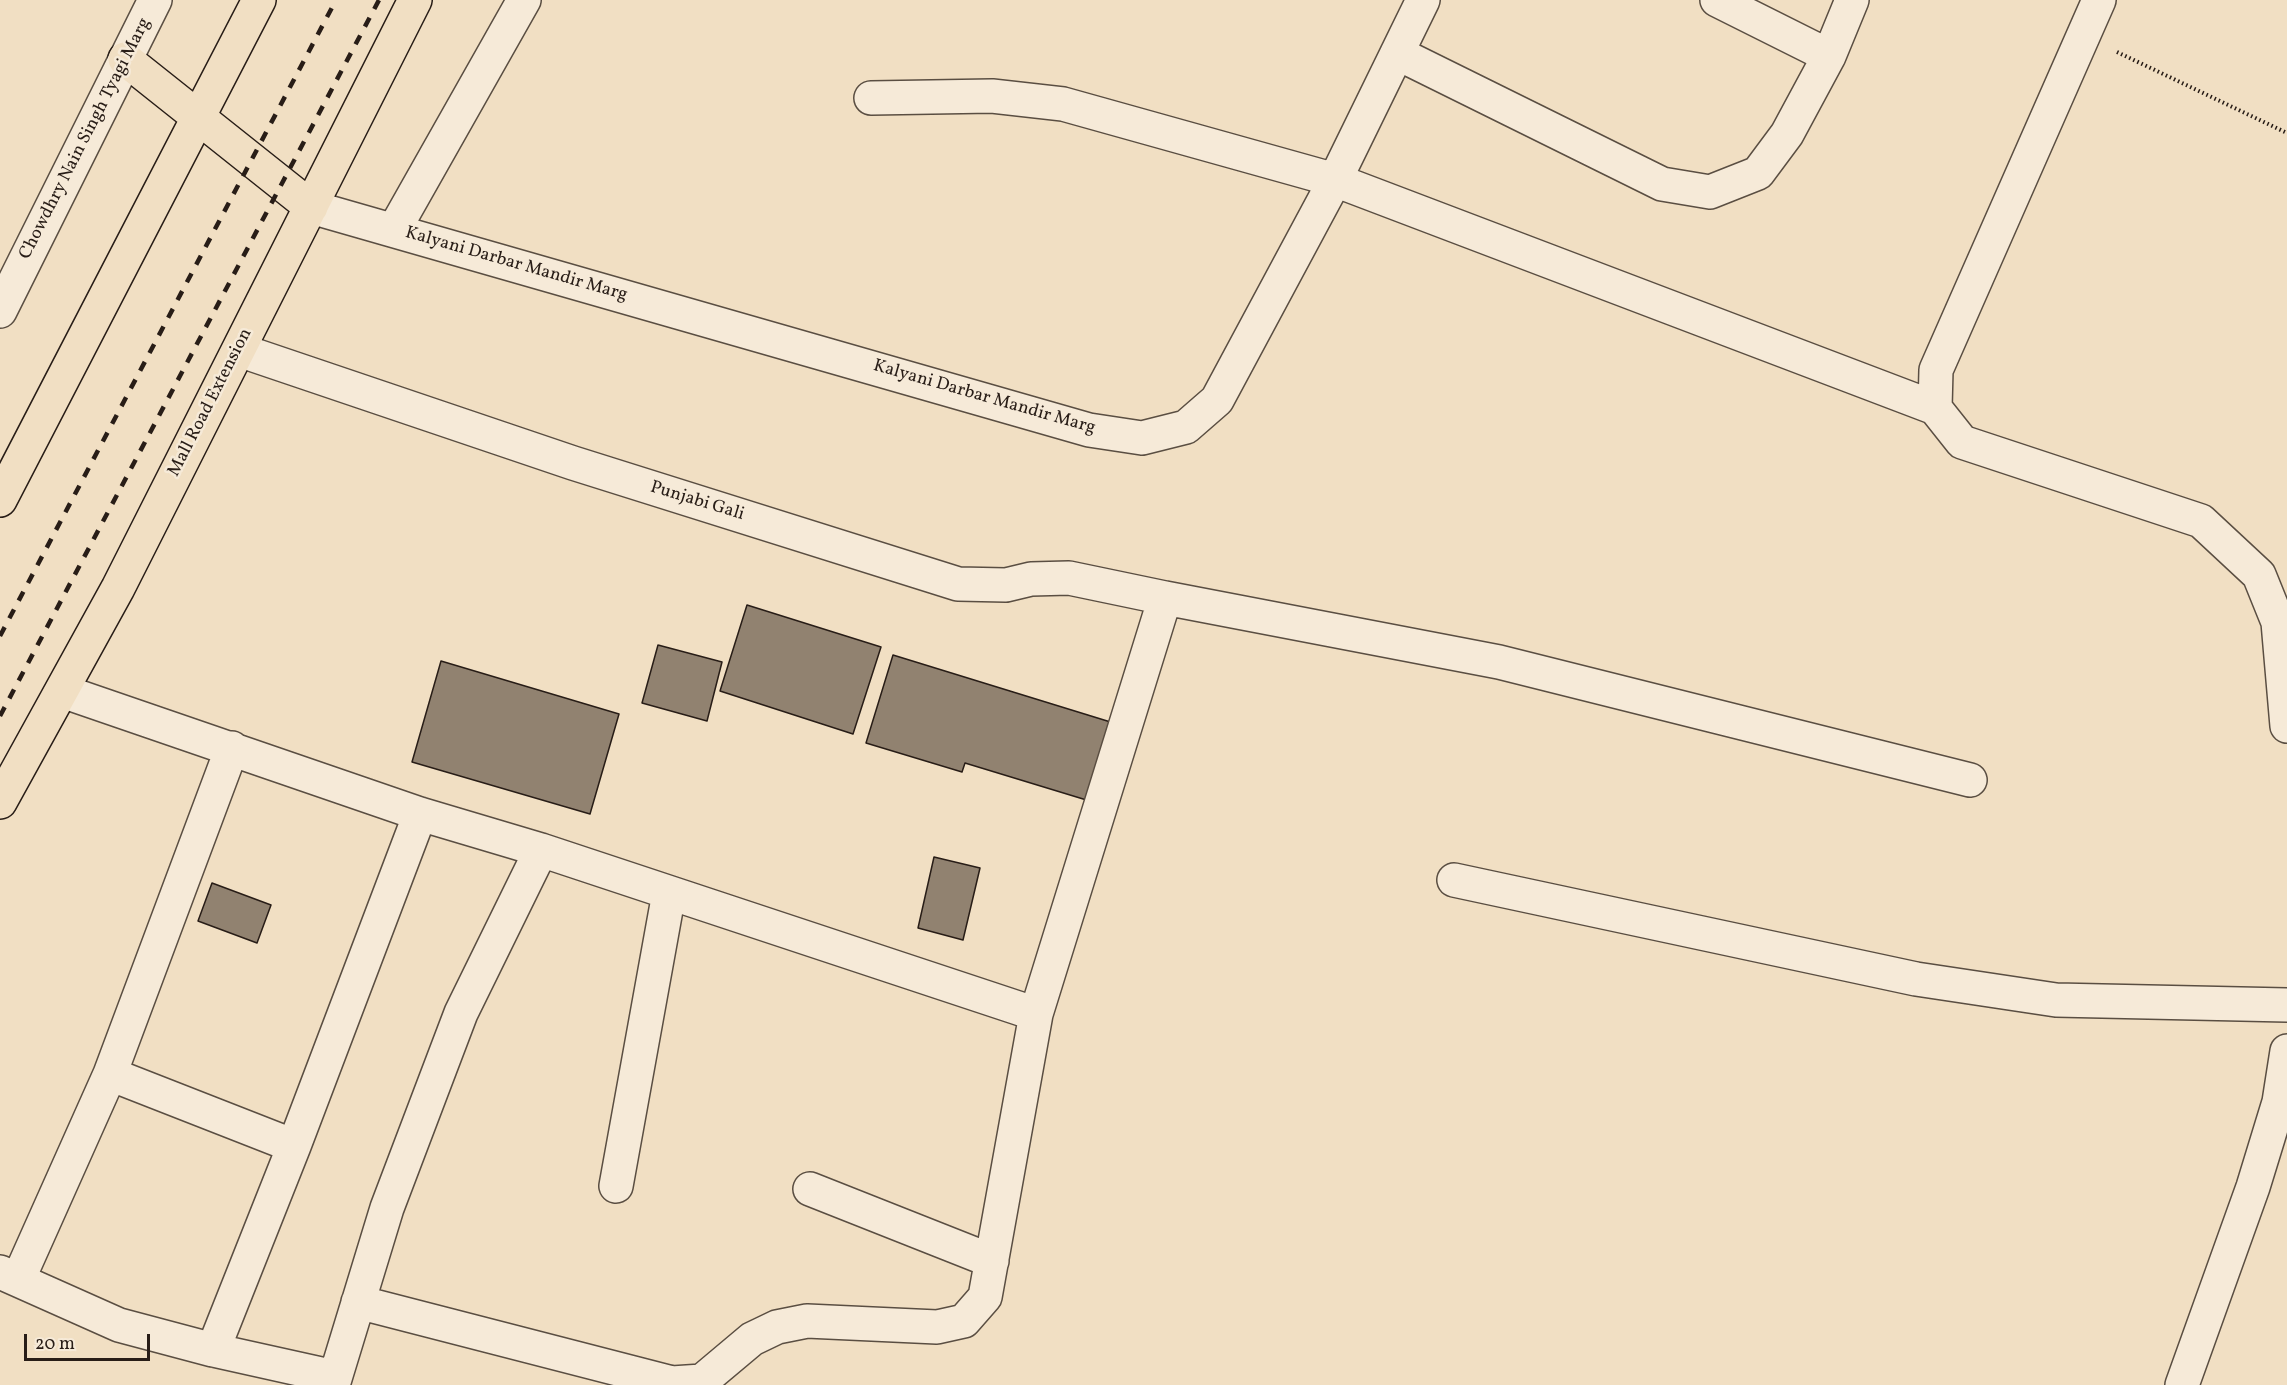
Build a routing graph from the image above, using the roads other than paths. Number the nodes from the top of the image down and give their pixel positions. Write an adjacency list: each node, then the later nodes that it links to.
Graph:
1 (155, 0): 11 (street, Chowdhry Nain Singh Tyagi Marg)
2 (259, 0): 13 (main road)
3 (415, 0): 15 (main road, Mall Road Extension)
4 (524, 0): 16 (street)
5 (1423, 0): 9 (street, Kalyani Darbar Mandir Marg)
6 (1717, 0): 10 (street)
7 (1852, 0): 10 (street)
8 (2099, 0): 19 (street)
9 (1397, 53): 10 (street); 14 (street, Kalyani Darbar Mandir Marg)
10 (1829, 56)
11 (125, 59): 13 (main road); 17 (street, Chowdhry Nain Singh Tyagi Marg)
12 (871, 98): 14 (street)
13 (200, 118): 15 (main road); 20 (main road)
14 (1335, 180): 16 (street, Kalyani Darbar Mandir Marg); 19 (street)
15 (311, 207): 16 (street, Kalyani Darbar Mandir Marg); 18 (main road, Mall Road Extension)
16 (394, 230)
17 (0, 311)
18 (239, 350): 21 (street, Punjabi Gali); 23 (main road, Mall Road Extension)
19 (1935, 408): 22 (street)
20 (0, 500)
21 (1165, 598): 26 (street, Punjabi Gali); 33 (street)
22 (2283, 623): 24 (street)
23 (62, 691): 25 (street); 27 (main road, Mall Road Extension)
24 (2287, 726)
25 (232, 748): 28 (street); 35 (street)
26 (1970, 780)
27 (0, 802)
28 (420, 814): 29 (street); 36 (street)
29 (541, 850): 31 (street); 41 (street)
30 (1454, 880): 32 (street)
31 (669, 892): 33 (street); 37 (street)
32 (2287, 1005)
33 (1036, 1014): 39 (street)
34 (2287, 1051): 44 (street)
35 (110, 1074): 36 (street); 40 (street)
36 (294, 1146): 42 (street)
37 (616, 1186)
38 (810, 1189): 39 (street)
39 (992, 1261): 41 (street)
40 (9, 1276): 42 (street)
41 (358, 1302): 43 (street)
42 (213, 1350): 43 (street)
43 (334, 1381)
44 (2182, 1385)

